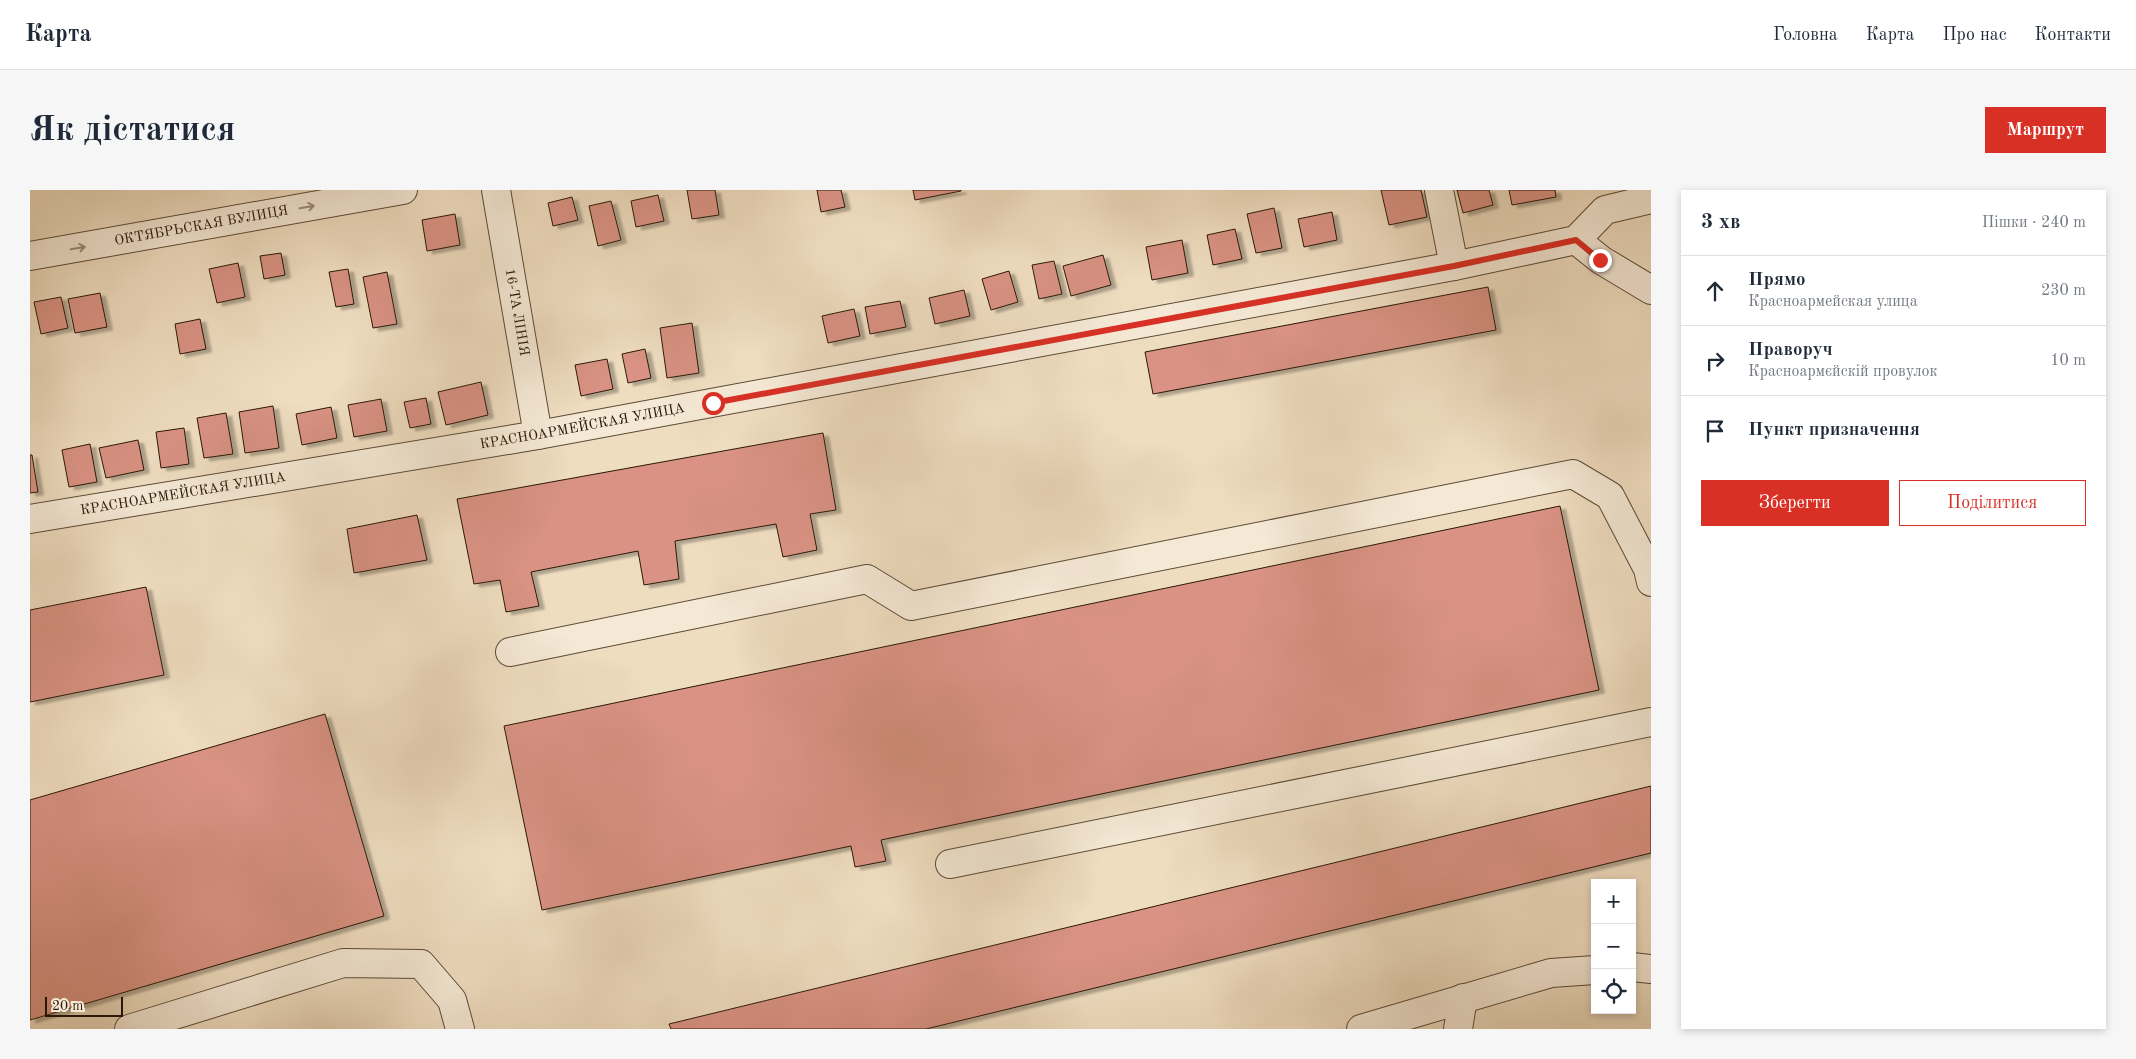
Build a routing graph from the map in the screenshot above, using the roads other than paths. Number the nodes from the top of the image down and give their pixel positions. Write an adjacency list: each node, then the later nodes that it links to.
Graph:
1 (403, 190): 6 (street, ОКТЯБРЬСКАЯ ВУЛИЦЯ, one-way to 1)
2 (496, 190): 9 (street, 16-ТА ЛІНІЯ)
3 (1439, 190): 7 (street)
4 (1651, 199): 5 (street)
5 (1576, 240): 7 (street, КРАСНОАРМЕЙСКАЯ УЛИЦА); 8 (street)
6 (30, 256)
7 (1454, 266): 9 (street, КРАСНОАРМЕЙСКАЯ УЛИЦА)
8 (1651, 290)
9 (538, 435): 10 (street, КРАСНОАРМЕЙСКАЯ УЛИЦА)
10 (30, 519)
11 (1651, 582): 12 (street)
12 (510, 652)
13 (1651, 722): 14 (street)
14 (950, 864)
15 (1636, 967): 16 (street)
16 (1651, 969)
17 (1591, 970): 18 (street)
18 (1463, 998): 21 (street); 22 (street)
19 (129, 1029): 20 (street)
20 (460, 1029)
21 (1361, 1029)
22 (1458, 1029)

